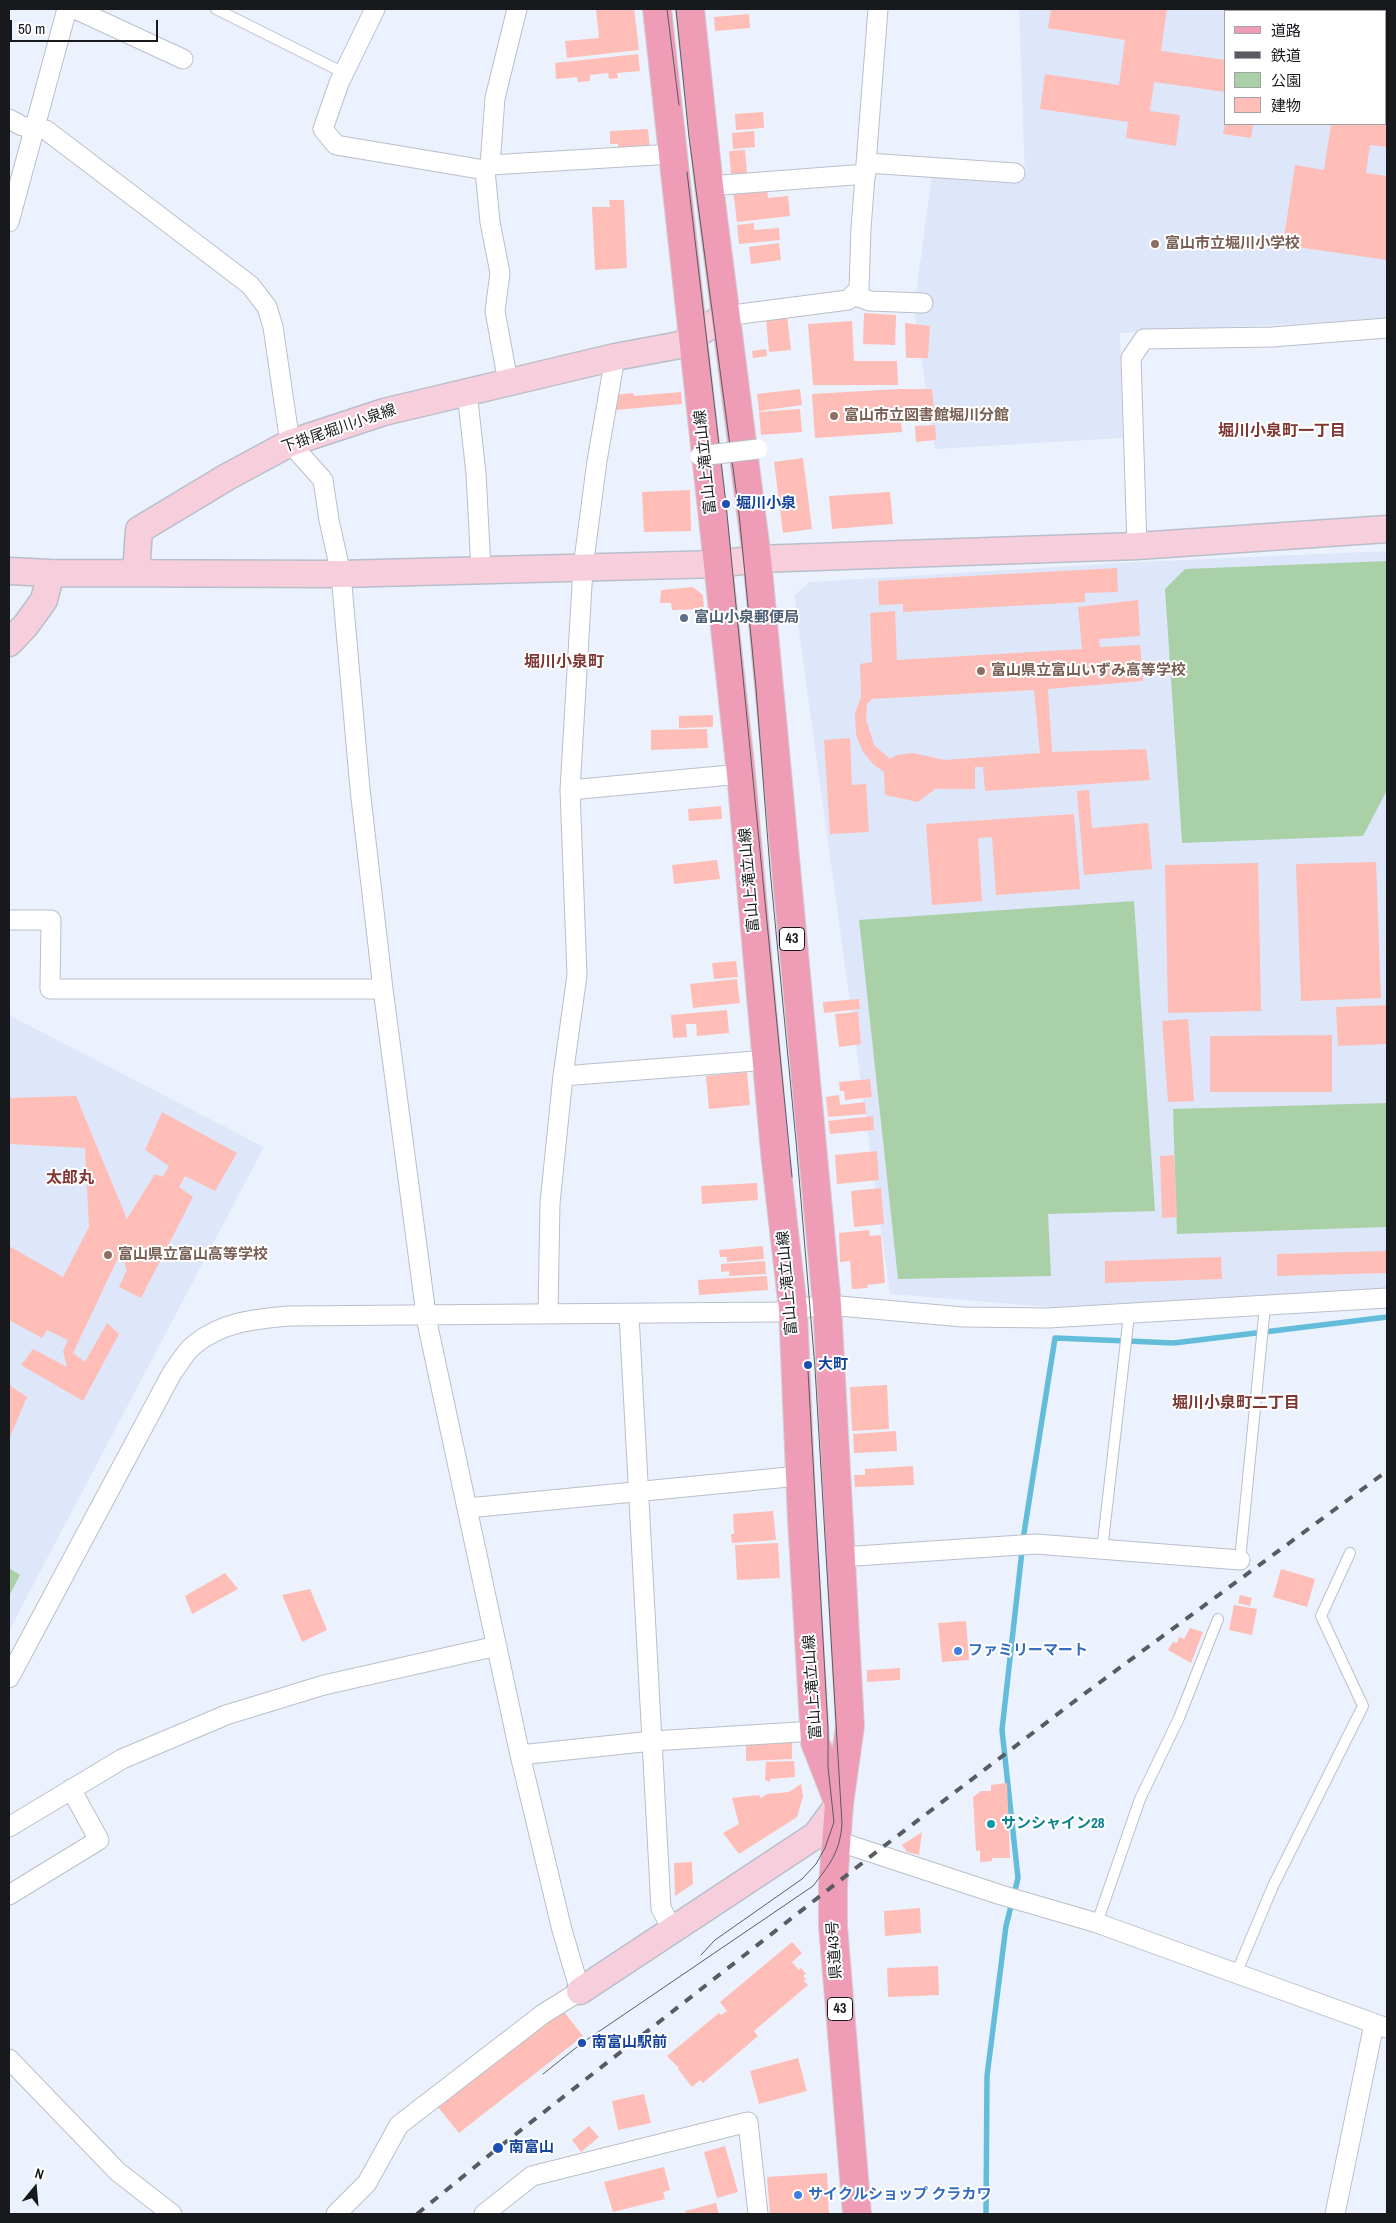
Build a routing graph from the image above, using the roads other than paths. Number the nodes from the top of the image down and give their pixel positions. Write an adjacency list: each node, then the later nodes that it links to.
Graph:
1 (67, 9): 12 (street)
2 (75, 9): 9 (street)
3 (216, 9): 10 (lane)
4 (375, 9): 10 (street)
5 (517, 9): 14 (street)
6 (657, 9): 13 (main road, 富山上滝立山線 / 43)
7 (690, 9): 17 (main road, 富山上滝立山線 / 43)
8 (878, 9): 15 (street)
9 (183, 60)
10 (344, 73): 14 (street)
11 (9, 119): 12 (street)
12 (34, 129): 18 (street); 27 (street)
13 (673, 154): 14 (street); 23 (main road, 富山上滝立山線 / 43)
14 (488, 167): 25 (street)
15 (867, 169): 16 (street); 17 (street); 19 (street)
16 (1015, 174)
17 (709, 186): 21 (main road, 富山上滝立山線 / 43)
18 (9, 222)
19 (853, 295): 20 (street); 21 (street)
20 (923, 303)
21 (725, 316): 23 (street, 下掛尾堀川小泉線); 32 (main road, 富山上滝立山線 / 43)
22 (1387, 328): 31 (street)
23 (694, 336): 24 (street, 下掛尾堀川小泉線); 33 (main road, 富山上滝立山線 / 43)
24 (615, 357): 25 (street, 下掛尾堀川小泉線); 34 (street)
25 (508, 382): 26 (street, 下掛尾堀川小泉線)
26 (467, 392): 27 (street, 下掛尾堀川小泉線); 35 (street)
27 (290, 444): 38 (street, 下掛尾堀川小泉線); 39 (street)
28 (758, 449): 29 (street, bridge)
29 (700, 456)
30 (1387, 529): 31 (street)
31 (1137, 546): 32 (street)
32 (757, 559): 33 (street); 48 (main road, 富山上滝立山線 / 43)
33 (718, 564): 34 (street); 41 (main road, 富山上滝立山線 / 43)
34 (583, 568): 35 (street); 42 (street)
35 (481, 570): 39 (street)
36 (9, 572): 37 (street)
37 (51, 573): 38 (street); 40 (street)
38 (136, 573): 39 (street)
39 (341, 574): 44 (street)
40 (9, 643)
41 (741, 774): 42 (street); 45 (main road, 富山上滝立山線 / 43)
42 (570, 790): 46 (street)
43 (9, 920): 44 (street)
44 (383, 989): 52 (street)
45 (768, 1060): 46 (street); 50 (main road, 富山上滝立山線 / 43)
46 (563, 1076): 51 (street)
47 (1387, 1298): 49 (street)
48 (827, 1306): 50 (street); 54 (street); 60 (main road, 富山上滝立山線 / 43)
49 (1265, 1306): 54 (street); 61 (lane)
50 (793, 1309): 53 (street); 55 (main road, 富山上滝立山線 / 43)
51 (548, 1313): 52 (street); 53 (street)
52 (427, 1314): 57 (street); 64 (street)
53 (629, 1315): 56 (street)
54 (1129, 1315): 58 (lane)
55 (799, 1476): 56 (street); 65 (main road, 富山上滝立山線 / 43)
56 (639, 1491): 57 (street); 66 (street)
57 (468, 1508): 63 (street)
58 (1102, 1550): 60 (street); 61 (street)
59 (1350, 1553): 75 (lane)
60 (841, 1557): 69 (main road, 富山上滝立山線 / 43)
61 (1240, 1560)
62 (1218, 1619): 73 (lane)
63 (497, 1646): 67 (street); 68 (street)
64 (9, 1678)
65 (815, 1731): 66 (street); 69 (main road, 富山上滝立山線 / 43)
66 (652, 1741): 67 (street); 74 (street)
67 (520, 1755): 76 (street)
68 (71, 1789): 70 (street); 72 (street)
69 (839, 1804): 71 (main road, 県道43号 / 43); 74 (street)
70 (9, 1827)
71 (837, 1840): 73 (street); 83 (main road, 県道43号 / 43)
72 (9, 1895)
73 (1097, 1922): 75 (street)
74 (673, 1931): 76 (street)
75 (1236, 1974): 77 (street)
76 (580, 1991): 80 (street)
77 (1381, 2026): 84 (street)
78 (9, 2059): 79 (street)
79 (172, 2214)
80 (336, 2214)
81 (484, 2214): 82 (street)
82 (758, 2214)
83 (857, 2214)
84 (1335, 2214)

